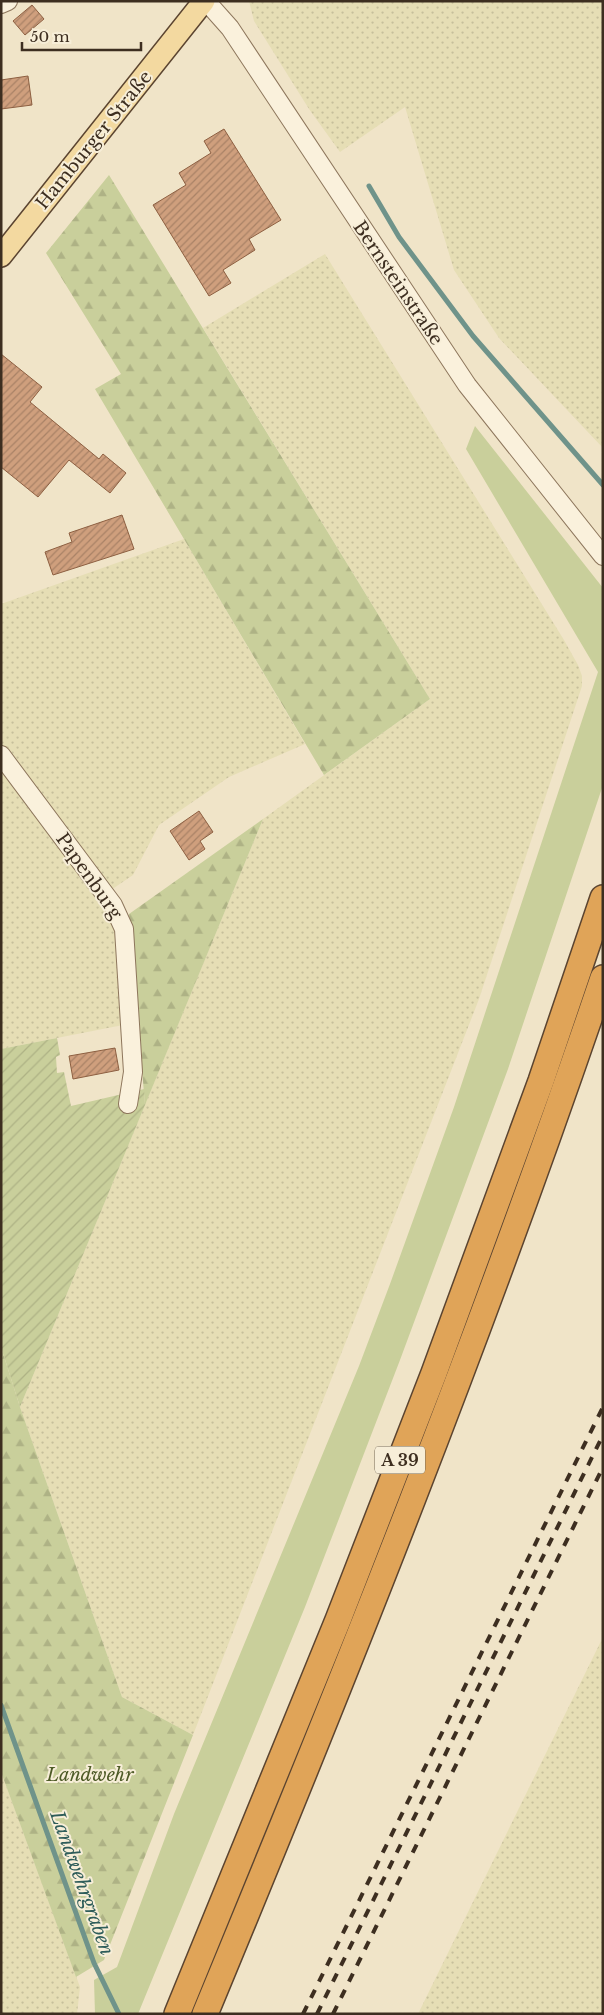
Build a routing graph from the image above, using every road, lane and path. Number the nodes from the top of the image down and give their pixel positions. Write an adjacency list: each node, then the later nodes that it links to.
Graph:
1 (8, 1): 3 (street)
2 (205, 1): 4 (main road, Hamburger Straße); 5 (street, Bernsteinstraße)
3 (1, 4)
4 (1, 256)
5 (603, 556)
6 (1, 755): 9 (street, Papenburg)
7 (603, 898): 10 (highway, A 39)
8 (603, 978): 11 (highway, A 39)
9 (128, 1104)
10 (177, 2014)
11 (205, 2014)

